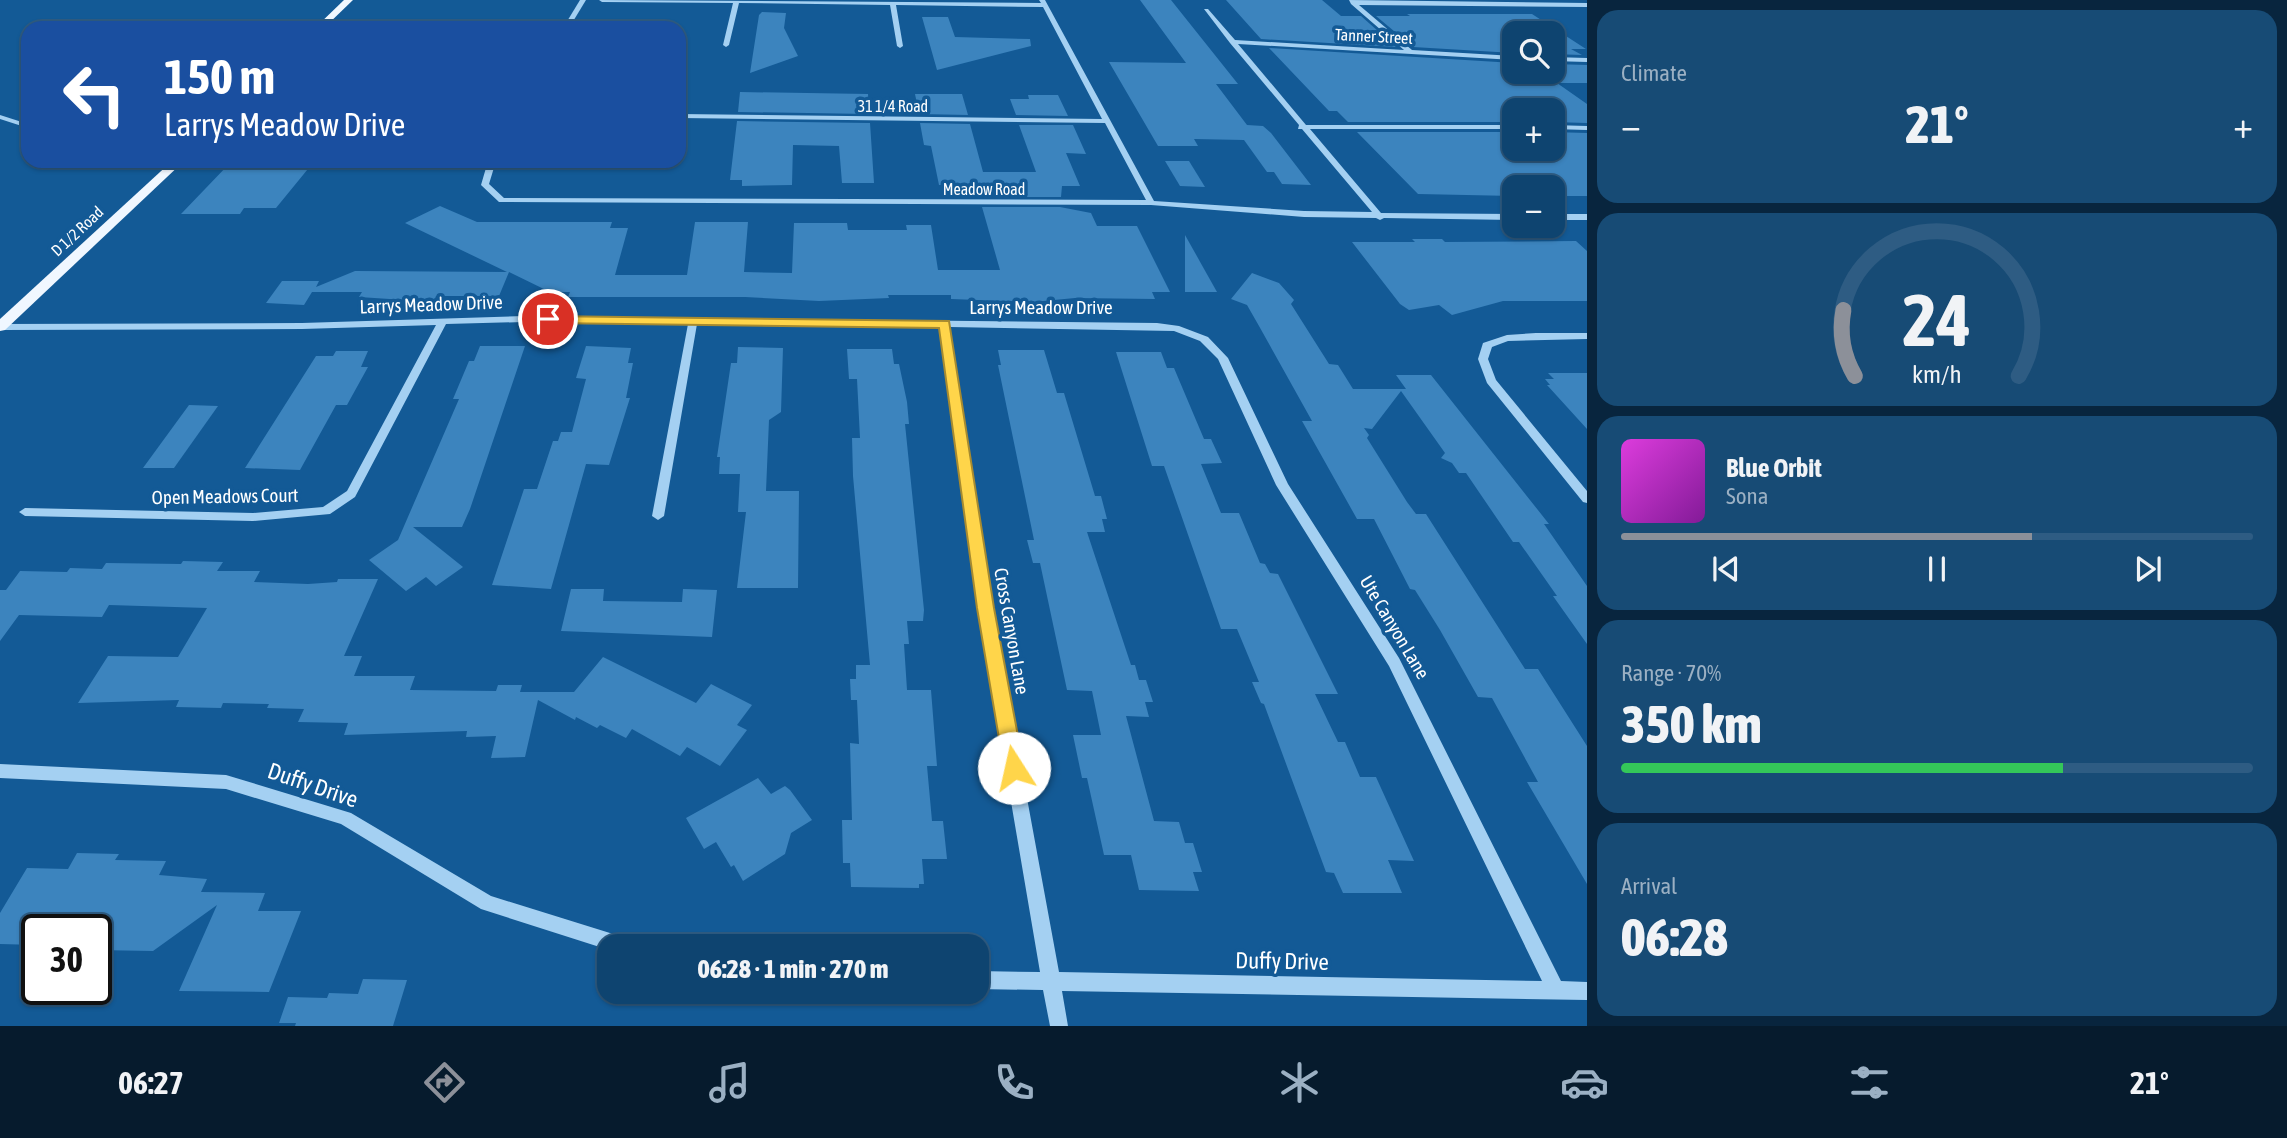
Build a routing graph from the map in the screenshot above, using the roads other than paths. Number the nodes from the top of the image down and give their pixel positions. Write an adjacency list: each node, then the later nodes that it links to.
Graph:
1 (349, 0): 10 (main road)
2 (583, 0): 11 (street)
3 (602, 0): 5 (street)
4 (1351, 1): 8 (street); 15 (street)
5 (736, 2): 7 (street); 13 (street)
6 (1043, 3): 7 (street); 21 (street)
7 (893, 4): 14 (street)
8 (1587, 5)
9 (1206, 10): 12 (street)
10 (326, 21)
11 (570, 21)
12 (1232, 42): 15 (street, Tanner Street); 23 (street)
13 (726, 45)
14 (901, 46)
15 (1409, 51): 16 (street, Tanner Street)
16 (1502, 57)
17 (1565, 59): 18 (street)
18 (1587, 60)
19 (686, 116): 21 (street, 31 1/4 Road)
20 (0, 117): 22 (street)
21 (1106, 121): 29 (street)
22 (21, 124)
23 (1301, 127): 24 (street); 30 (street)
24 (1502, 127)
25 (1565, 127): 26 (street)
26 (1587, 128)
27 (170, 168): 38 (main road, D 1/2 Road)
28 (490, 168): 29 (street, Meadow Road)
29 (1151, 204): 30 (street, Meadow Road)
30 (1380, 217): 31 (street, Meadow Road)
31 (1502, 217)
32 (1565, 217): 33 (street)
33 (1587, 217)
34 (442, 321): 35 (street, Larrys Meadow Drive); 38 (street, Larrys Meadow Drive); 41 (street, Open Meadows Court)
35 (693, 321): 36 (street, Larrys Meadow Drive); 42 (street)
36 (945, 324): 37 (street, Larrys Meadow Drive); 46 (street, Cross Canyon Lane)
37 (1157, 326): 47 (street, Ute Canyon Lane)
38 (0, 327)
39 (1587, 337): 40 (street)
40 (1587, 499)
41 (25, 512)
42 (658, 516)
43 (0, 771): 44 (street, Duffy Drive)
44 (597, 938)
45 (989, 980): 46 (street, Duffy Drive)
46 (1052, 981): 47 (street, Duffy Drive); 49 (street, Cross Canyon Lane)
47 (1556, 990): 48 (street, Duffy Drive)
48 (1587, 991)
49 (1059, 1026)

